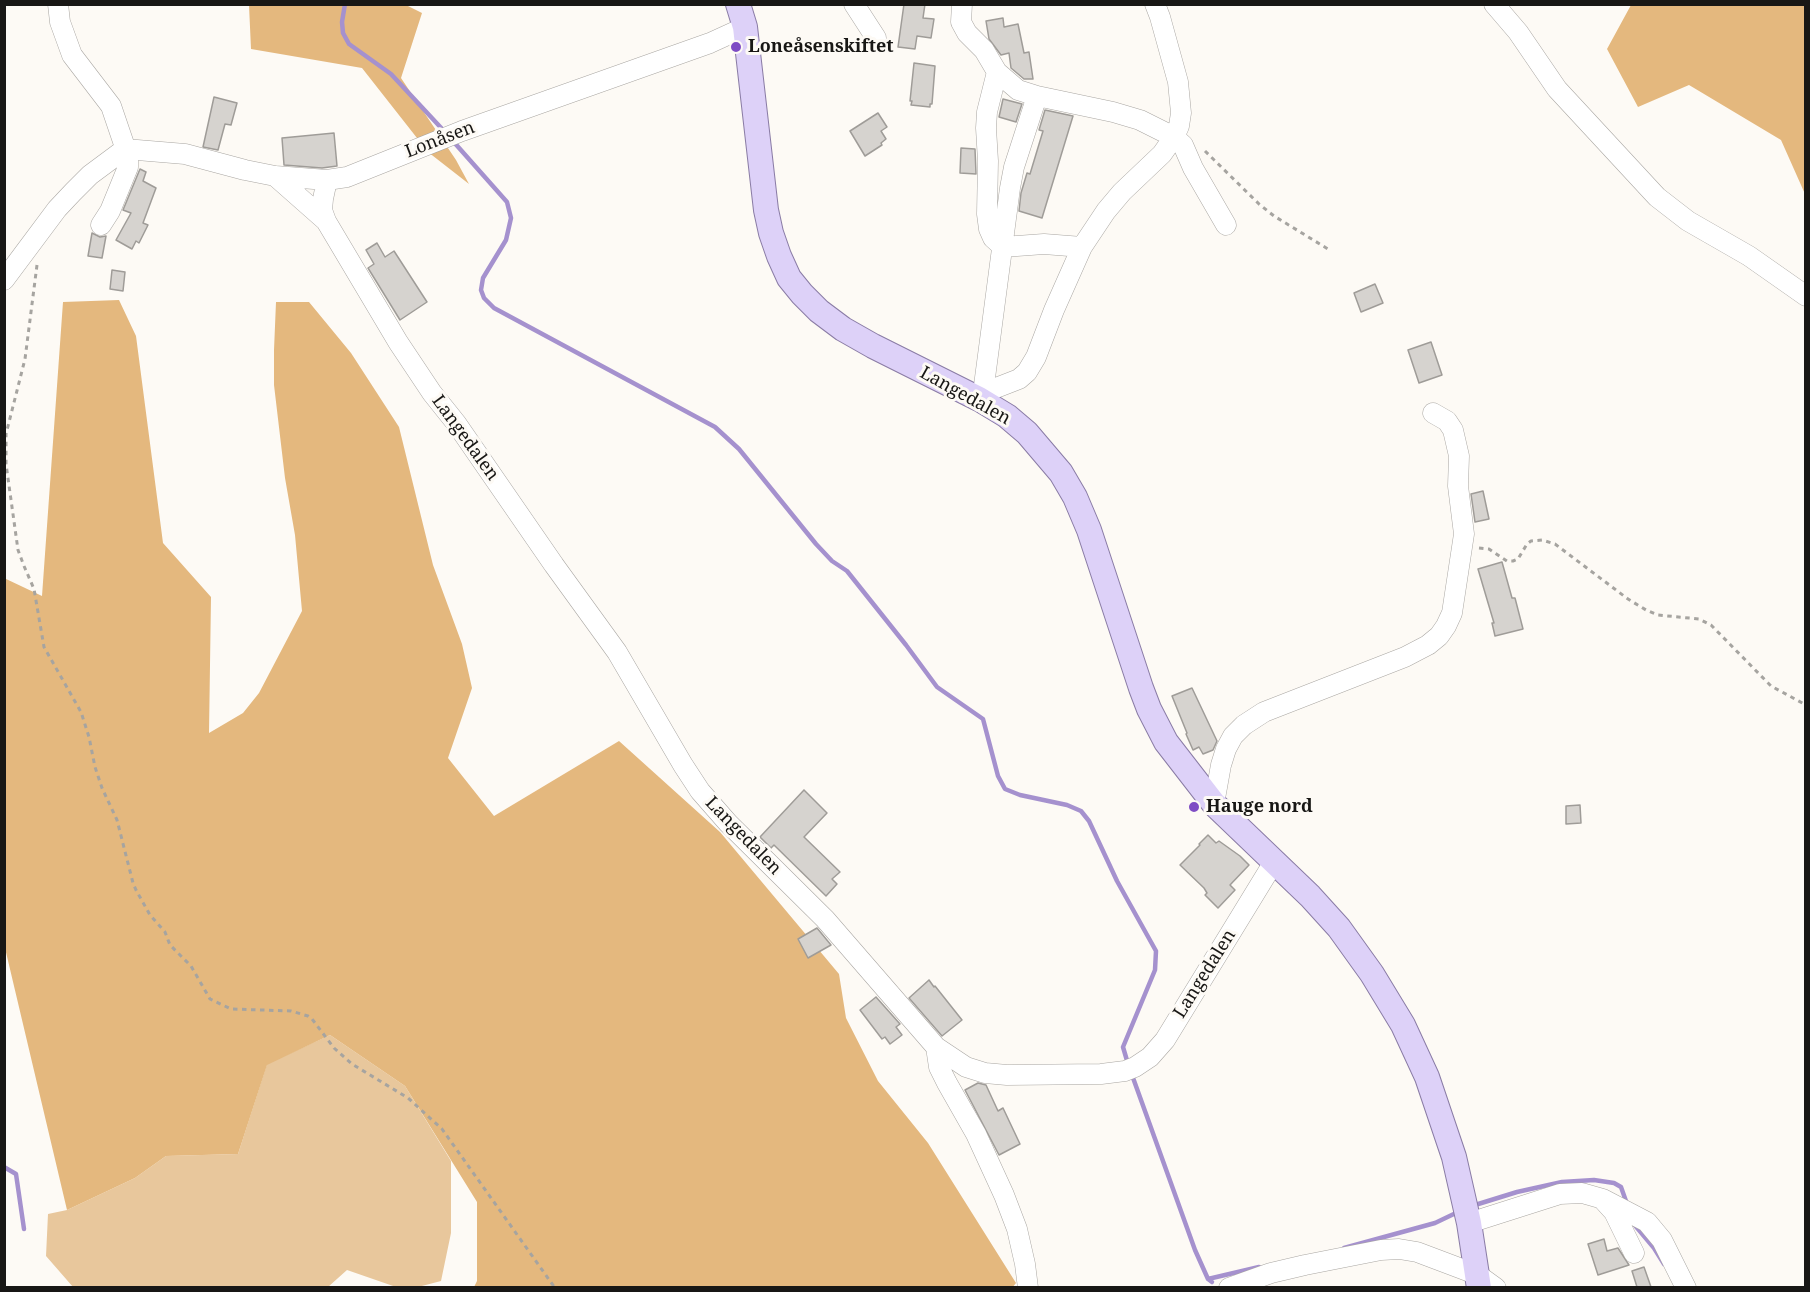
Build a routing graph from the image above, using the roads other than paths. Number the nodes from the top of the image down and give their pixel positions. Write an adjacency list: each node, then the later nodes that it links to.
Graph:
1 (58, 4): 11 (street)
2 (854, 4): 7 (street)
3 (962, 4): 8 (street)
4 (1155, 4): 10 (street)
5 (1494, 4): 20 (street)
6 (742, 16): 13 (street, Lonåsen); 21 (main road, Langedalen)
7 (876, 38)
8 (997, 72): 9 (street); 17 (street)
9 (1036, 96): 10 (street); 17 (street)
10 (1179, 141): 16 (street); 18 (street)
11 (125, 149): 12 (street, Lonåsen); 15 (street); 19 (street)
12 (275, 176): 13 (street, Lonåsen); 14 (street, Langedalen)
13 (327, 180): 14 (street, Langedalen)
14 (326, 221): 25 (street, Langedalen)
15 (101, 225)
16 (1226, 225)
17 (1003, 247): 18 (street); 21 (street)
18 (1082, 247): 21 (street)
19 (4, 280)
20 (1806, 296)
21 (981, 396): 23 (main road, Langedalen)
22 (1433, 413): 23 (street)
23 (1214, 804): 24 (main road, Langedalen)
24 (1274, 862): 25 (street, Langedalen); 27 (main road, Langedalen)
25 (936, 1047): 30 (street)
26 (1603, 1199): 27 (street); 28 (street); 32 (street)
27 (1469, 1223): 29 (main road, Langedalen)
28 (1634, 1253)
29 (1485, 1283): 31 (street)
30 (1028, 1287)
31 (1229, 1287)
32 (1686, 1287)

